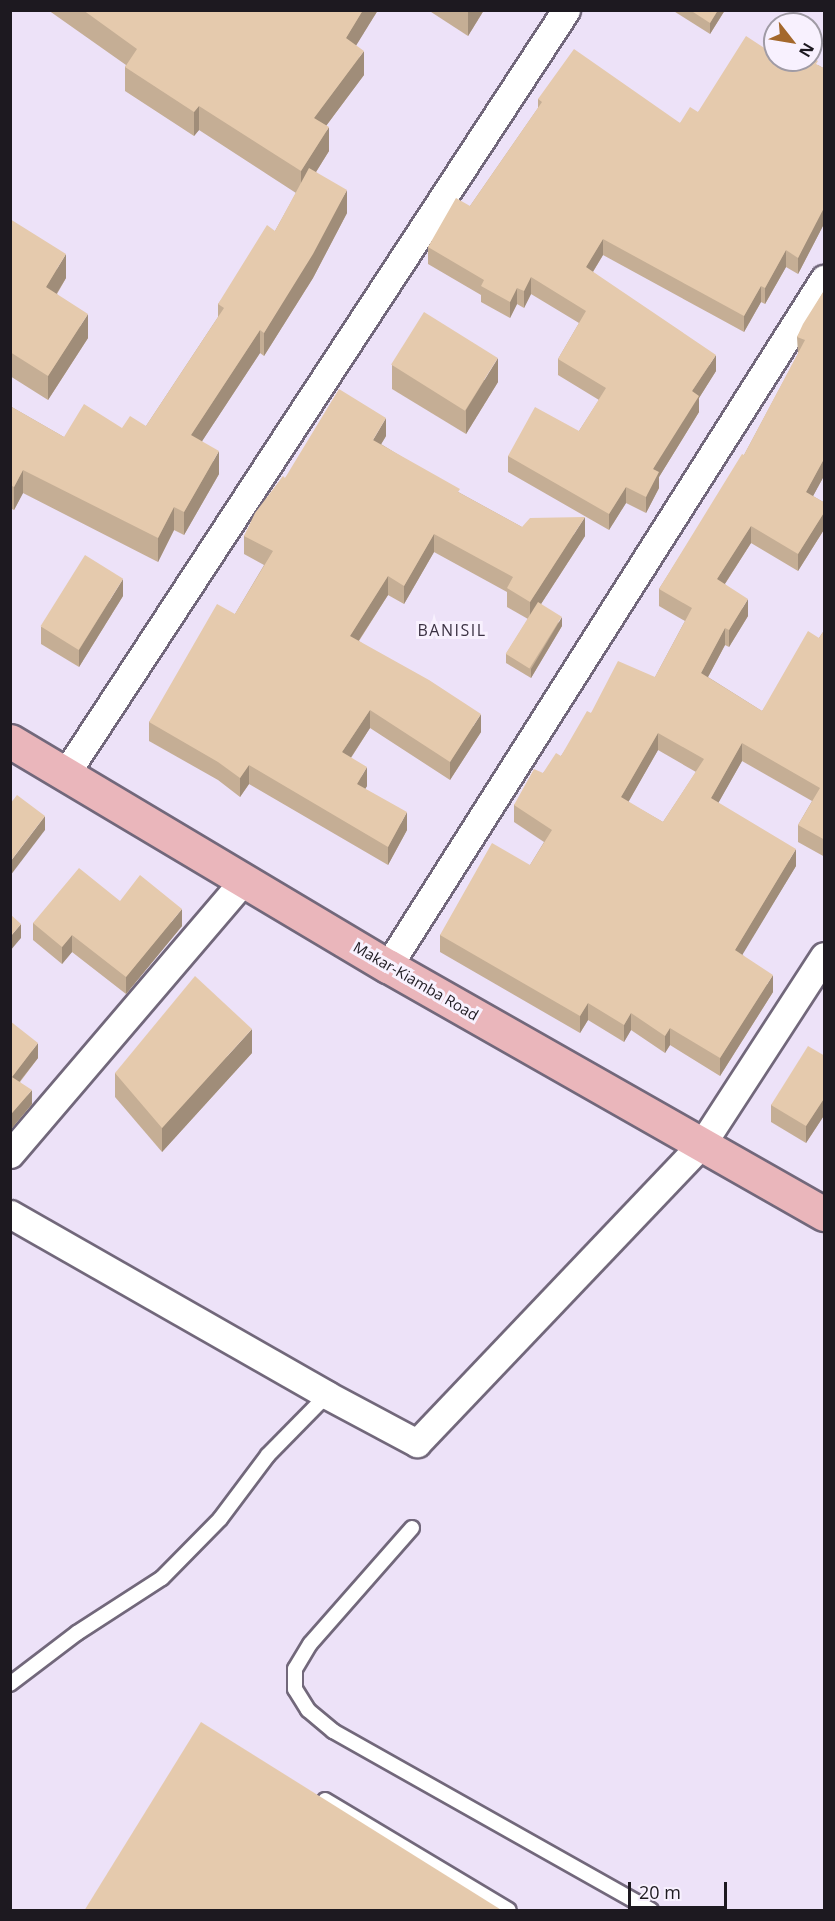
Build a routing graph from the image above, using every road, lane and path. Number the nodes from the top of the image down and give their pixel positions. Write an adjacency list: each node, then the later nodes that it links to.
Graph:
1 (566, 10): 4 (street)
2 (825, 279): 7 (street)
3 (10, 741): 4 (main road, Makar-Kiamba Road)
4 (66, 773): 5 (main road, Makar-Kiamba Road)
5 (244, 880): 7 (main road, Makar-Kiamba Road); 9 (street)
6 (825, 956): 8 (street)
7 (388, 966): 8 (main road, Makar-Kiamba Road)
8 (702, 1144): 11 (main road, Makar-Kiamba Road); 12 (street)
9 (10, 1154)
10 (10, 1214): 12 (street)
11 (825, 1214)
12 (327, 1395): 14 (lane)
13 (411, 1528): 17 (lane)
14 (10, 1684)
15 (308, 1790): 16 (lane)
16 (509, 1911)
17 (651, 1911)

